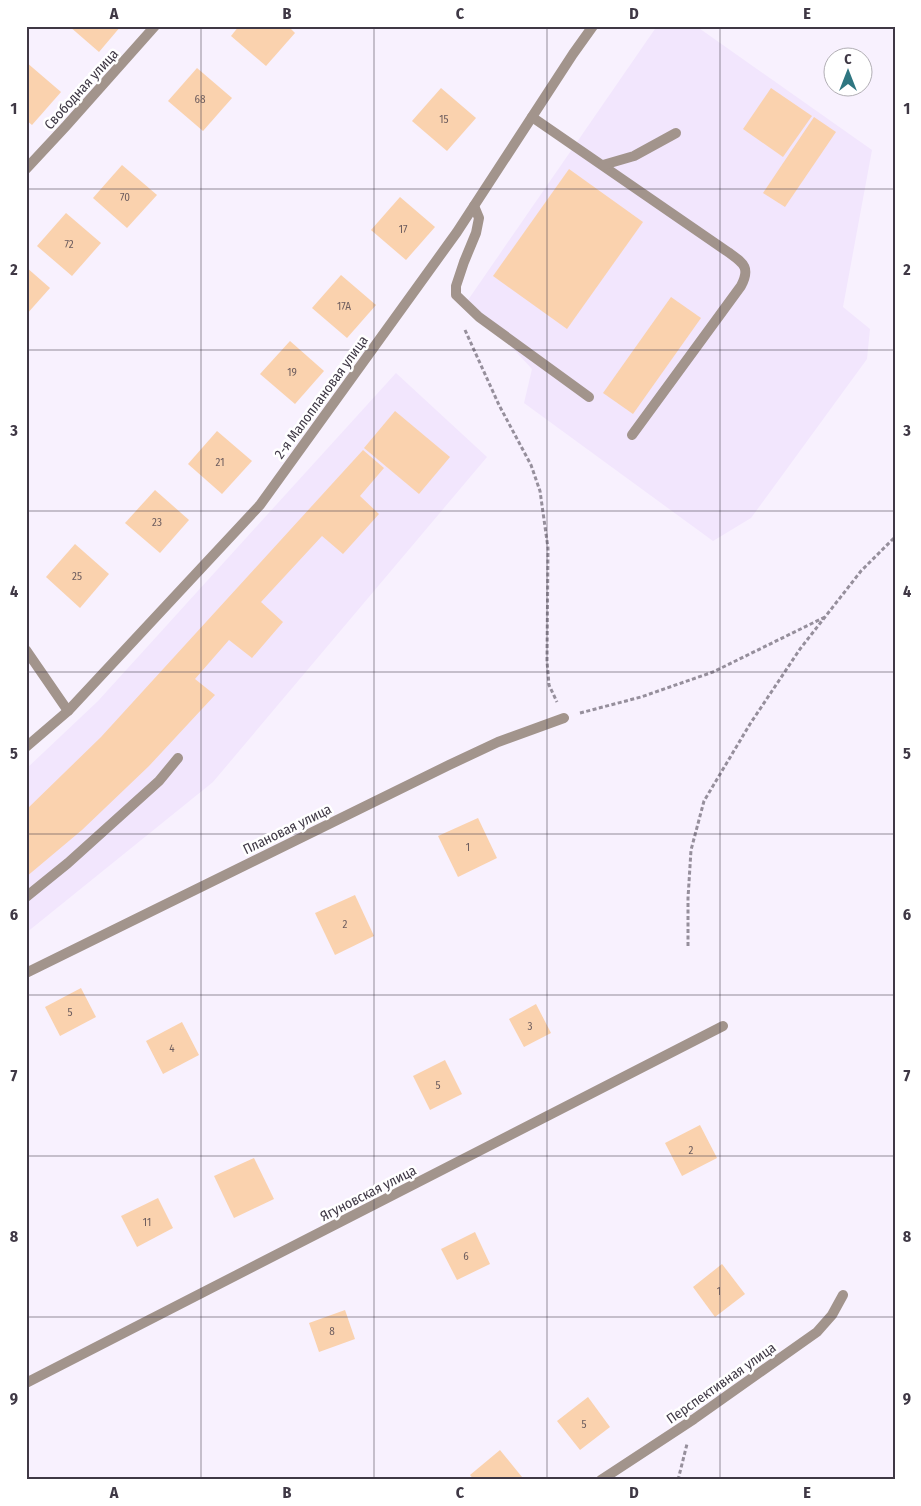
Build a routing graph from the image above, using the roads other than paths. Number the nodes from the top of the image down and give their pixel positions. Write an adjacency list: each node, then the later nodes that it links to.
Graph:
1 (155, 26): 6 (street, Свободная улица)
2 (593, 26): 3 (street, 2-я Малоплановая улица)
3 (532, 117): 5 (street); 7 (street, 2-я Малоплановая улица)
4 (676, 133): 5 (street)
5 (603, 165): 9 (street)
6 (26, 169)
7 (474, 206): 8 (street); 11 (street, 2-я Малоплановая улица)
8 (589, 397)
9 (632, 435)
10 (26, 650): 11 (street)
11 (68, 711): 13 (street, 2-я Малоплановая улица)
12 (564, 718): 16 (street, Плановая улица)
13 (26, 747)
14 (178, 758): 15 (street)
15 (26, 897)
16 (26, 973)
17 (723, 1026): 19 (street, Ягуновская улица)
18 (843, 1295): 20 (street, Перспективная улица)
19 (26, 1383)
20 (601, 1480)

